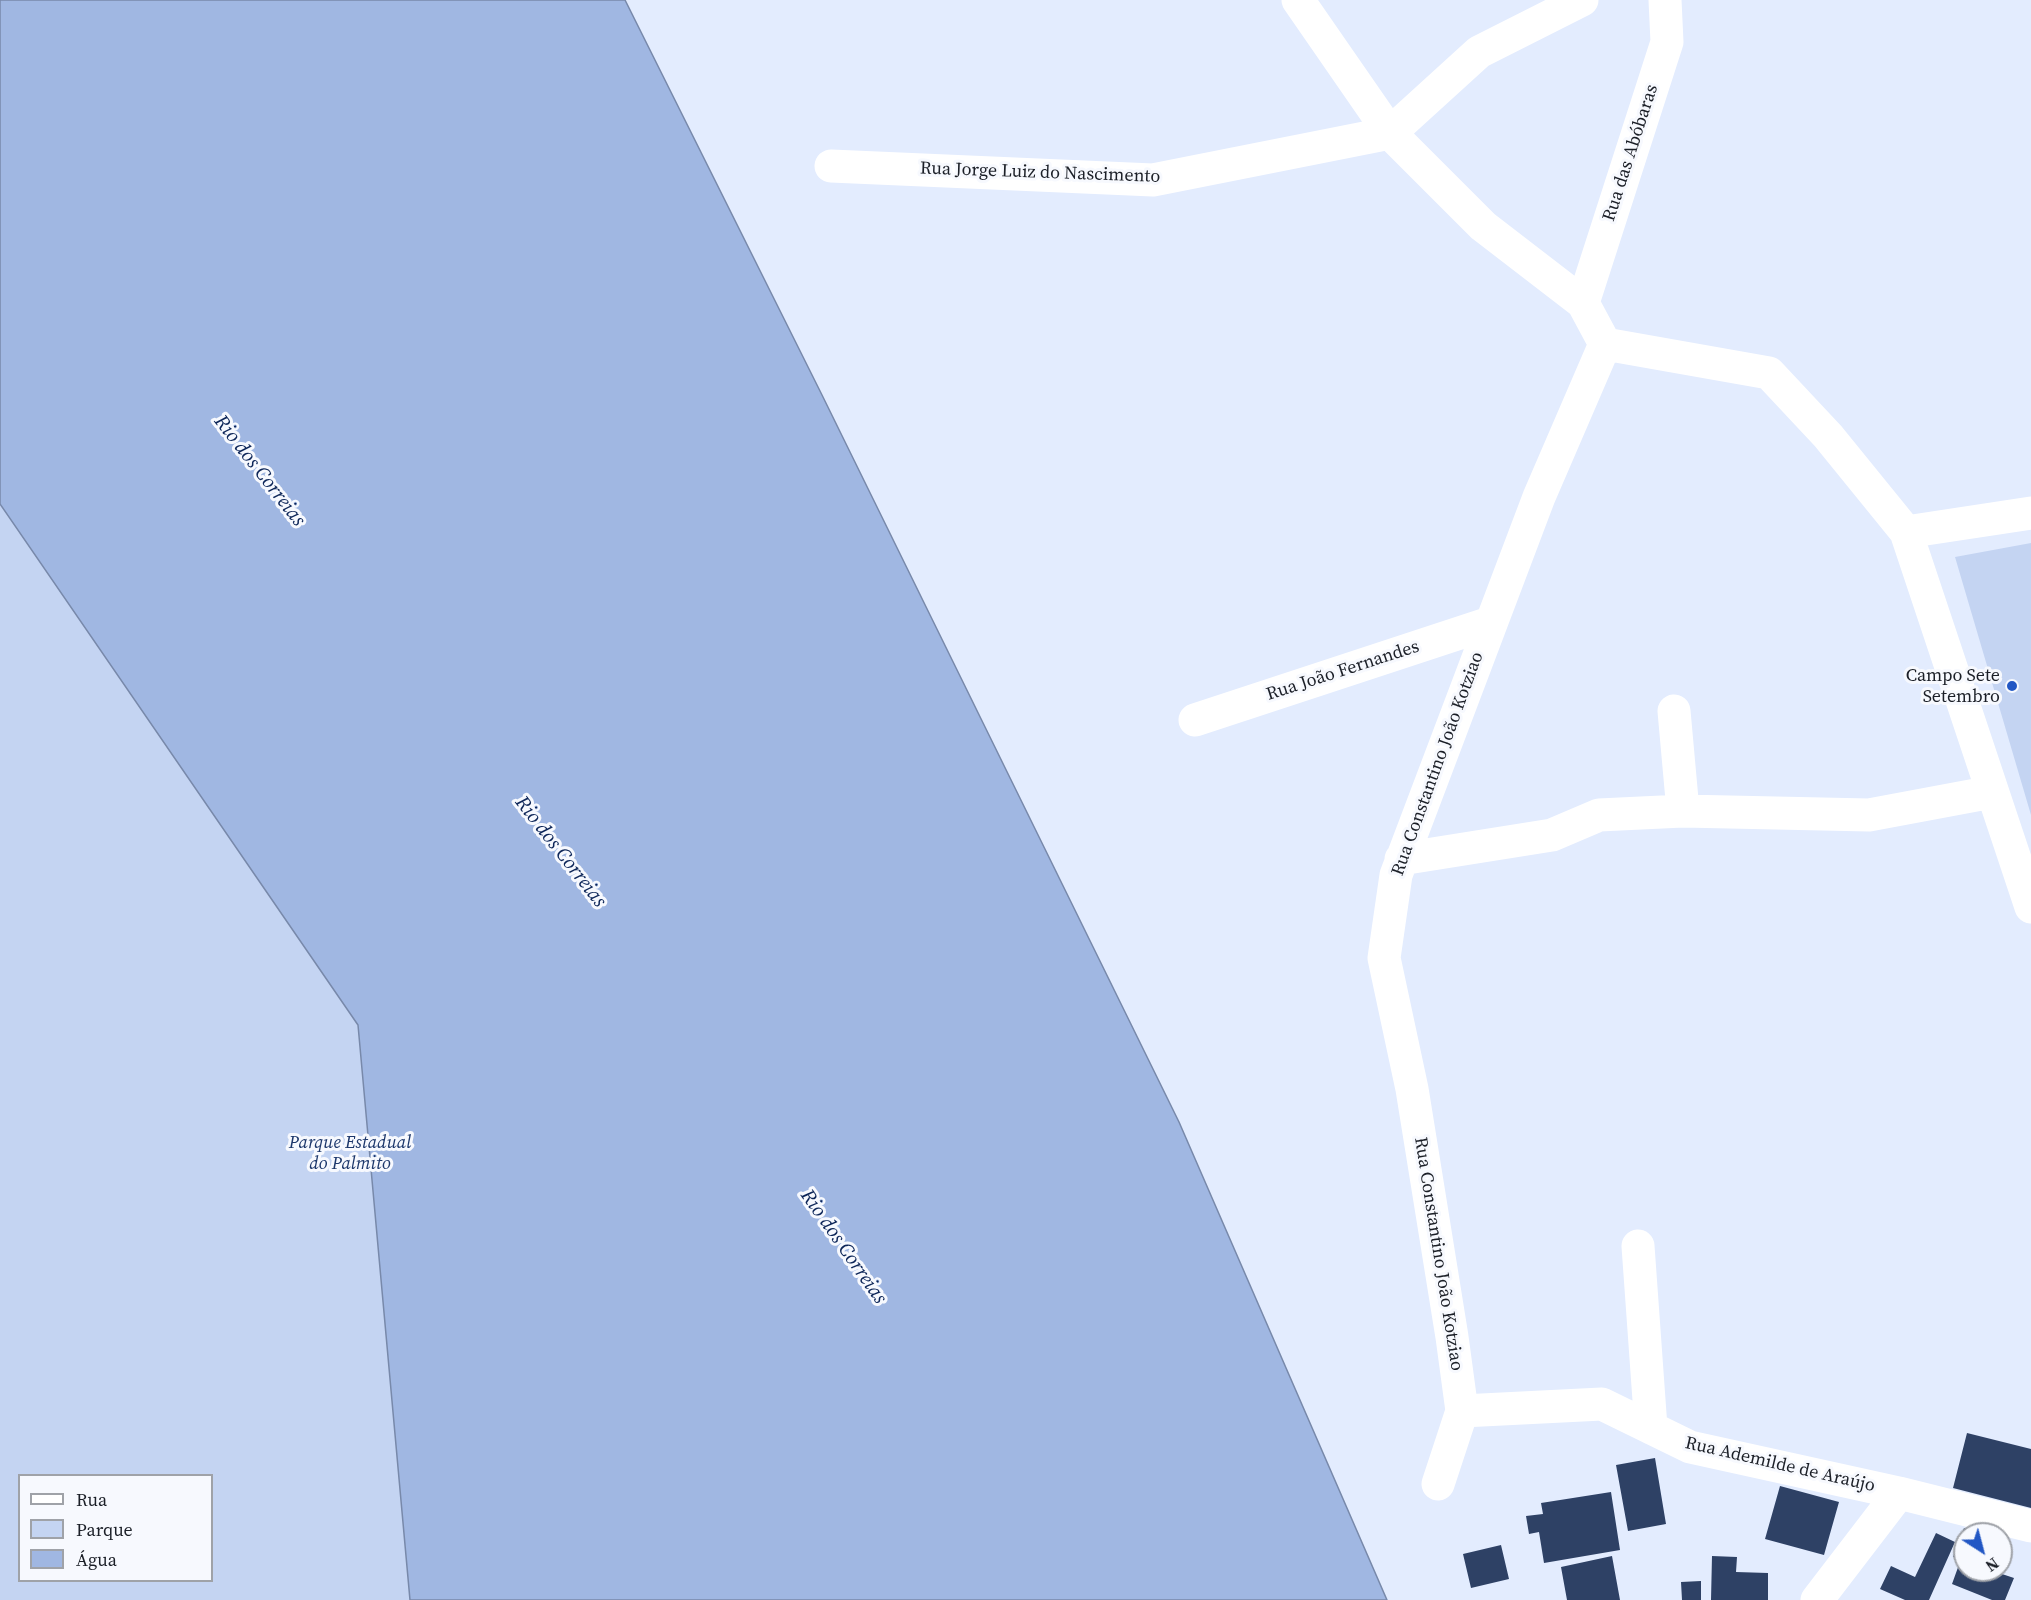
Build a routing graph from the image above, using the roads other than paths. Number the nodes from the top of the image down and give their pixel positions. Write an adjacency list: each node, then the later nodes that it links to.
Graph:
1 (1298, 0): 4 (street)
2 (1582, 0): 4 (street)
3 (1665, 0): 6 (street, Rua das Abóbaras)
4 (1389, 133): 5 (street, Rua Jorge Luiz do Nascimento); 6 (street)
5 (831, 166)
6 (1583, 303): 7 (street)
7 (1605, 344): 9 (street); 10 (street, Rua Constantino João Kotziao)
8 (2031, 513): 9 (street)
9 (1905, 532): 13 (street)
10 (1490, 623): 12 (street, Rua João Fernandes); 15 (street, Rua Constantino João Kotziao)
11 (1674, 711): 14 (street)
12 (1195, 720)
13 (1992, 792): 14 (street); 16 (street)
14 (1683, 811): 15 (street)
15 (1401, 859): 18 (street, Rua Constantino João Kotziao)
16 (2031, 908)
17 (1638, 1246): 19 (street)
18 (1462, 1412): 19 (street, Rua Ademilde de Araújo); 20 (street, Rua Constantino João Kotziao)
19 (1651, 1428): 21 (street, Rua Ademilde de Araújo)
20 (1438, 1484)
21 (1899, 1493): 22 (street, Rua Ademilde de Araújo); 23 (street)
22 (2031, 1526)
23 (1817, 1600)

